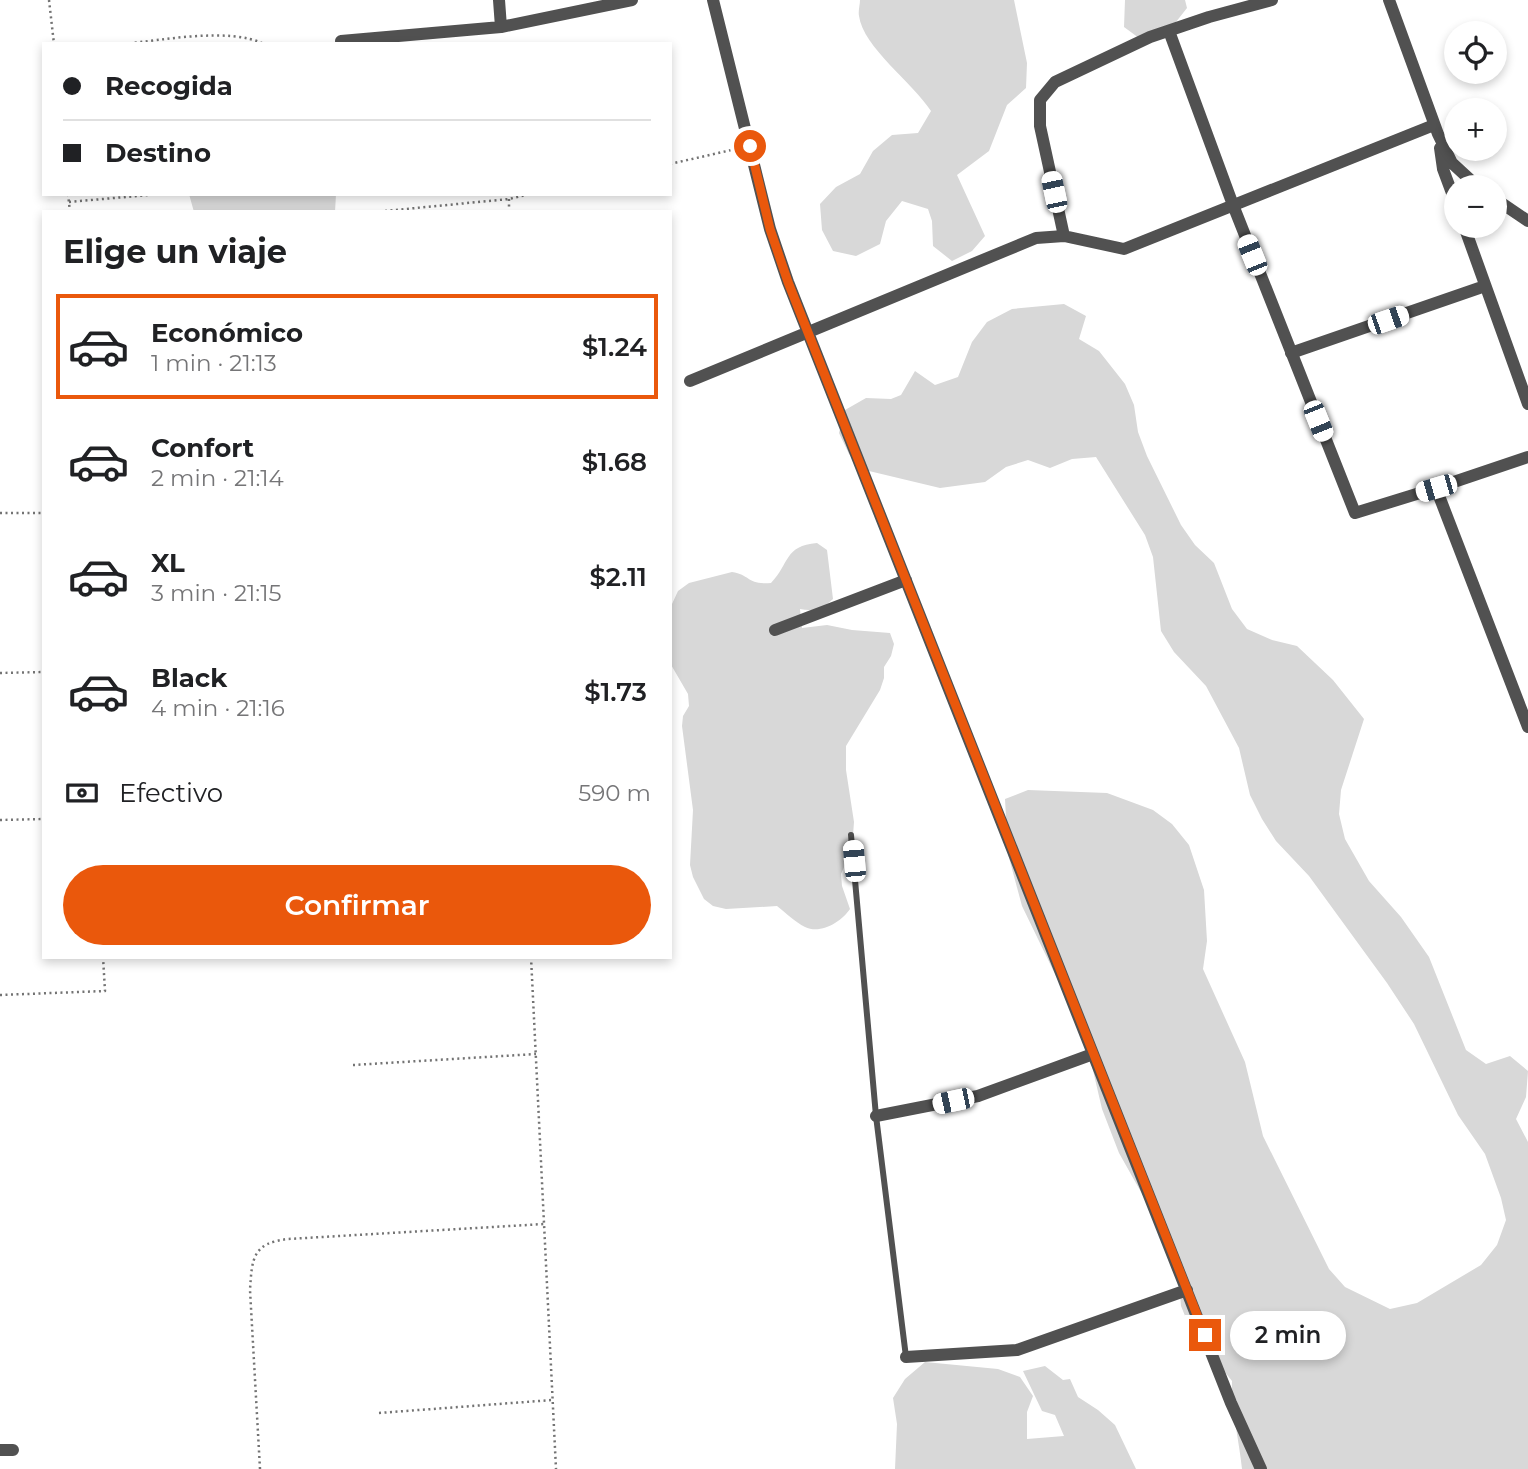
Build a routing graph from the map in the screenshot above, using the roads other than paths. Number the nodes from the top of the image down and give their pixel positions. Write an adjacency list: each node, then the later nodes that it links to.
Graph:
1 (499, 0): 6 (street)
2 (632, 0): 6 (street)
3 (713, 0): 18 (street)
4 (1272, 0): 7 (street)
5 (1389, 0): 9 (street)
6 (501, 27): 8 (street)
7 (1169, 31): 12 (street); 15 (street)
8 (341, 41)
9 (1436, 129): 10 (street); 11 (street); 12 (street)
10 (1445, 175)
11 (1465, 175)
12 (1233, 205): 15 (street); 19 (street)
13 (1507, 207): 14 (street)
14 (1528, 221)
15 (1064, 236): 18 (street)
16 (1468, 238): 17 (street)
17 (1485, 286): 19 (street); 21 (street)
18 (807, 332): 20 (street); 24 (street)
19 (1291, 353): 23 (street)
20 (690, 381)
21 (1528, 404)
22 (1528, 457): 23 (street)
23 (1436, 488): 26 (street)
24 (906, 580): 25 (street); 28 (street)
25 (775, 630)
26 (1528, 727)
27 (851, 835): 29 (lane)
28 (1093, 1054): 29 (street); 30 (street)
29 (876, 1116): 31 (lane)
30 (1187, 1290): 31 (street); 32 (street)
31 (906, 1357)
32 (1261, 1469)

